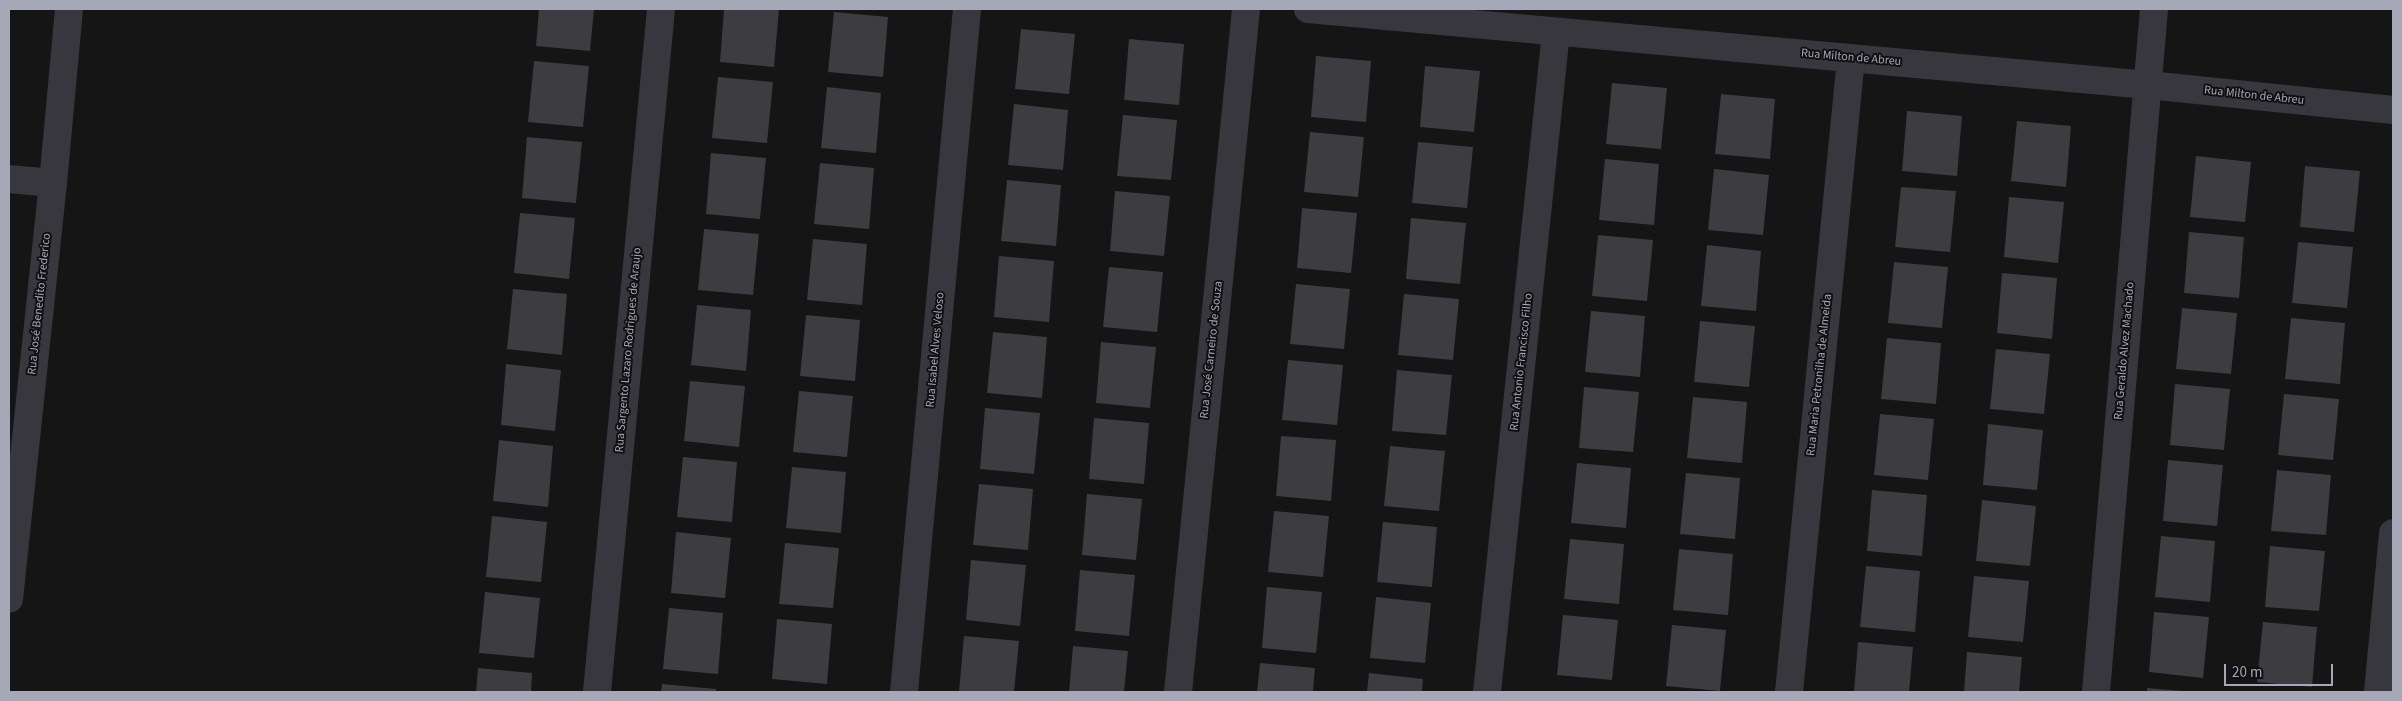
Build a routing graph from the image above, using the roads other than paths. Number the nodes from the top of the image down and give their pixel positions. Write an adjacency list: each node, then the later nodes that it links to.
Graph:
1 (69, 9): 12 (street, Rua José Benedito Frederico)
2 (661, 9): 15 (street, Rua Sargento Lazaro Rodrigues de Araujo)
3 (967, 9): 16 (street, Rua Isabel Alves Veloso)
4 (1246, 9): 17 (street, Rua José Carneiro de Souza)
5 (1308, 9): 7 (street, Rua Milton de Abreu)
6 (2154, 9): 9 (street, Rua Geraldo Alvez Machado)
7 (1556, 32): 8 (street, Rua Milton de Abreu); 18 (street, Rua Antonio Francisco Filho)
8 (1851, 58): 9 (street, Rua Milton de Abreu); 19 (street, Rua Maria Petronilha de Almeida)
9 (2148, 85): 10 (street, Rua Milton de Abreu); 20 (street, Rua Geraldo Alvez Machado)
10 (2393, 110)
11 (9, 180): 12 (street)
12 (53, 183): 14 (street, Rua José Benedito Frederico)
13 (2393, 533): 21 (street)
14 (9, 600)
15 (598, 692)
16 (904, 692)
17 (1178, 692)
18 (1488, 692)
19 (1789, 692)
20 (2096, 692)
21 (2378, 692)

